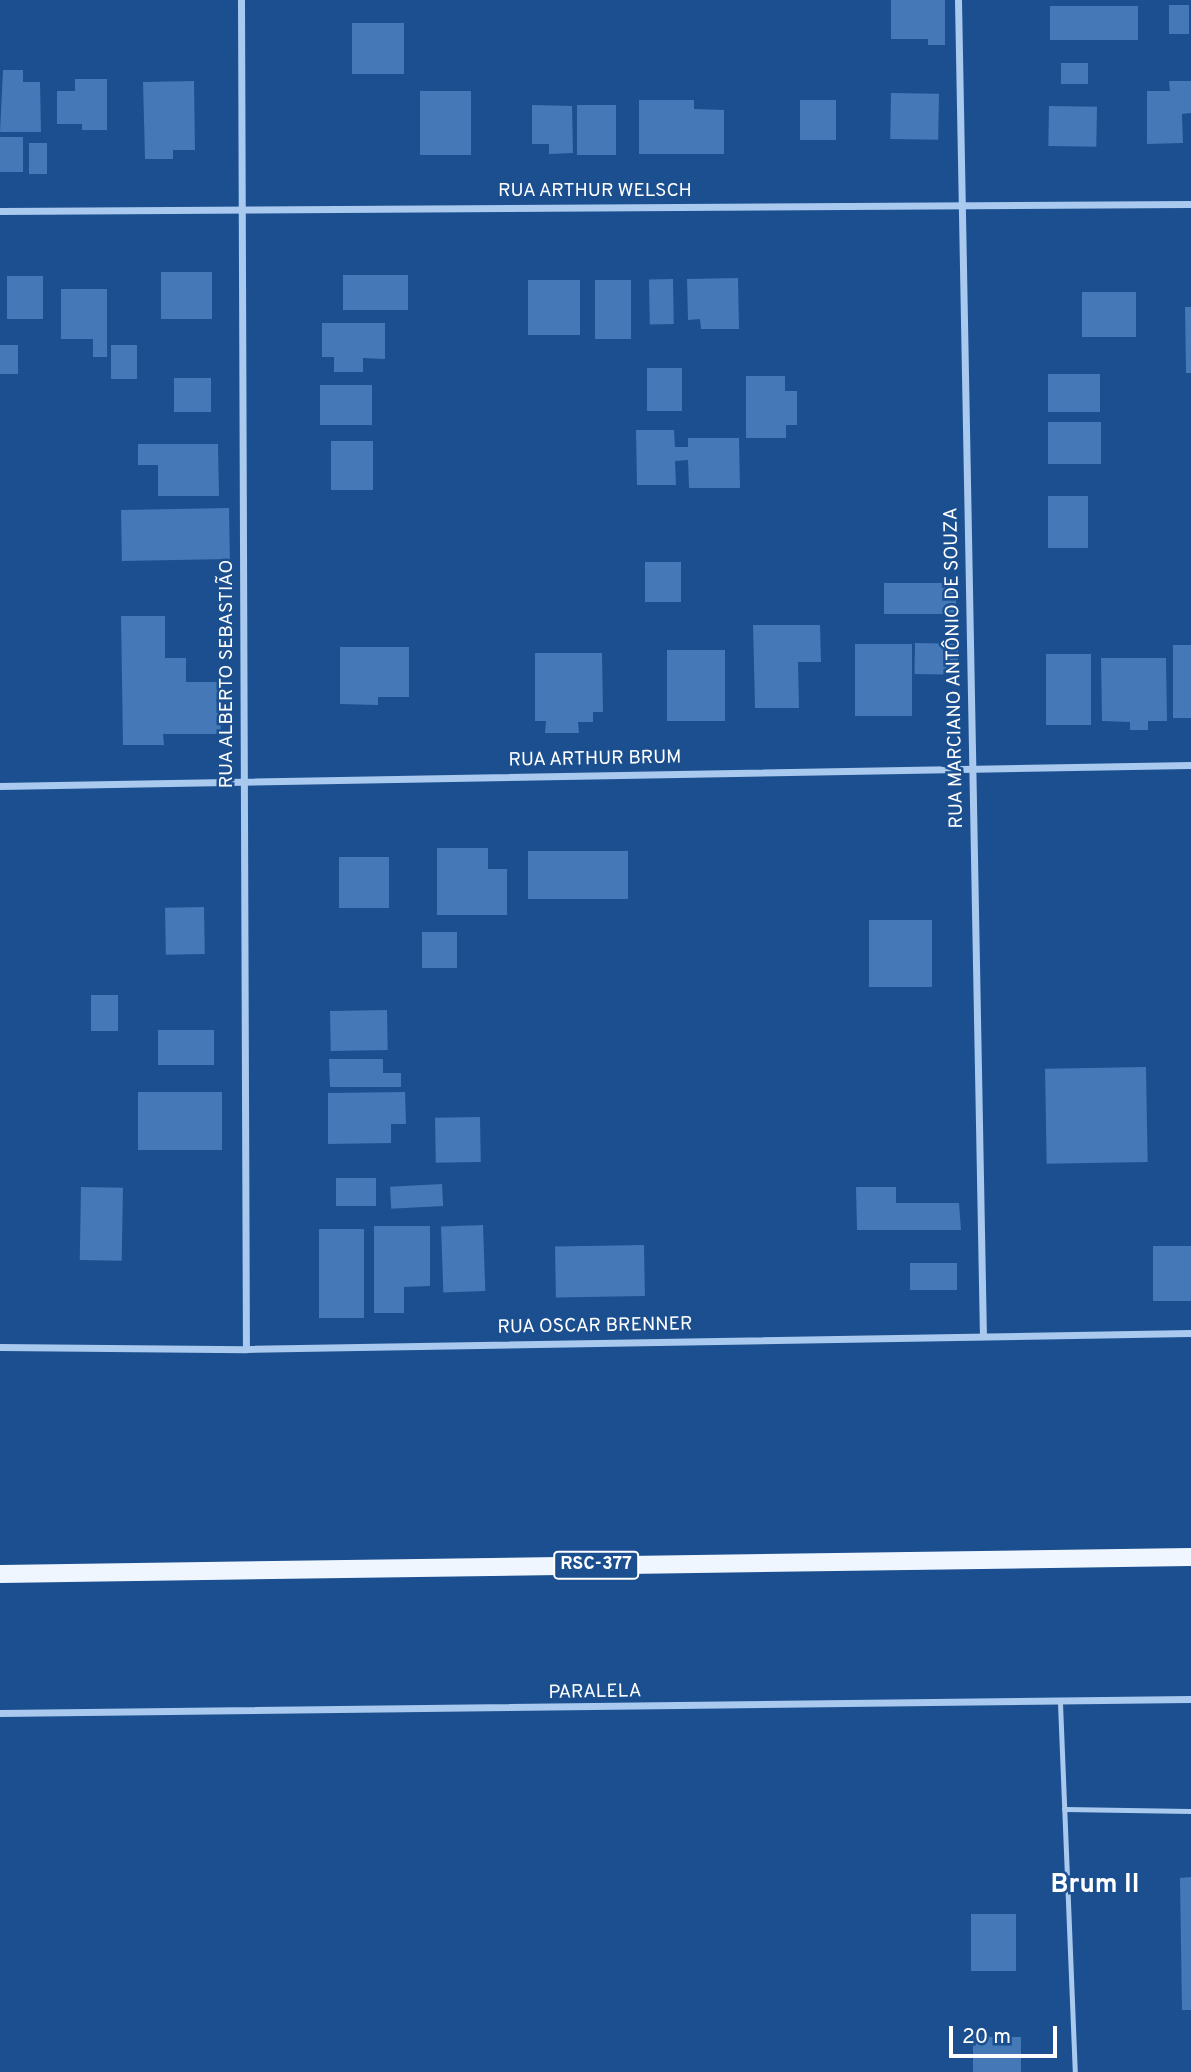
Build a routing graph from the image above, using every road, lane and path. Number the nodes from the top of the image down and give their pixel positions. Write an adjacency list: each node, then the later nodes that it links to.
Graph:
1 (241, 0): 5 (street, RUA ALBERTO SEBASTIÃO)
2 (958, 0): 4 (street, RUA MARCIANO ANTÔNIO DE SOUZA)
3 (1191, 204): 4 (street, RUA ARTHUR WELSCH)
4 (962, 205): 5 (street, RUA ARTHUR WELSCH); 8 (street, RUA MARCIANO ANTÔNIO DE SOUZA)
5 (242, 209): 6 (street, RUA ARTHUR WELSCH); 9 (street, RUA ALBERTO SEBASTIÃO)
6 (0, 211)
7 (1191, 765): 8 (street, RUA ARTHUR BRUM)
8 (972, 769): 9 (street, RUA ARTHUR BRUM); 12 (street, RUA MARCIANO ANTÔNIO DE SOUZA)
9 (244, 782): 10 (street, RUA ARTHUR BRUM); 14 (street, RUA ALBERTO SEBASTIÃO)
10 (0, 786)
11 (1191, 1333): 12 (street, RUA OSCAR BRENNER)
12 (983, 1335): 14 (street, RUA OSCAR BRENNER)
13 (0, 1346): 14 (street, RUA OSCAR BRENNER)
14 (246, 1349)
15 (1191, 1557): 16 (main road, RSC-377)
16 (0, 1574)
17 (1191, 1699): 18 (street, PARALELA)
18 (1060, 1703): 19 (street, PARALELA); 20 (lane)
19 (0, 1713)
20 (1064, 1809): 21 (lane); 22 (lane)
21 (1191, 1811)
22 (1075, 2072)

